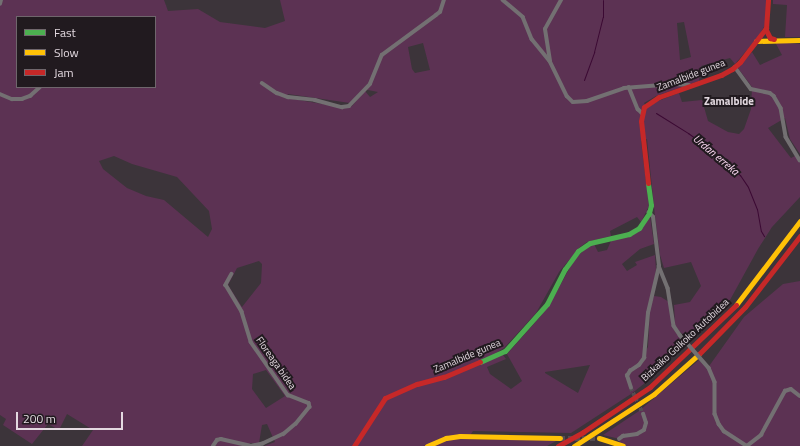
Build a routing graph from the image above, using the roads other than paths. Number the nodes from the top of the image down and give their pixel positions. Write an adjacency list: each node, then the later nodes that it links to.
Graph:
1 (1, 0): 6 (street)
2 (444, 0): 13 (street)
3 (503, 0): 11 (street)
4 (561, 0): 11 (street)
5 (768, 0): 7 (main road)
6 (0, 4)
7 (766, 28): 8 (main road, Zamalbide gunea); 9 (main road)
8 (758, 39): 9 (main road); 12 (main road, Zamalbide gunea)
9 (772, 39): 10 (main road)
10 (800, 40)
11 (550, 62): 15 (street)
12 (734, 67): 14 (main road, Zamalbide gunea); 19 (street, Zamalbide gunea)
13 (262, 83)
14 (691, 85): 15 (street); 18 (main road, Zamalbide gunea)
15 (629, 87): 18 (street)
16 (39, 88): 17 (street)
17 (0, 94)
18 (642, 113): 20 (main road)
19 (800, 160)
20 (649, 213): 23 (street); 33 (main road, Zamalbide gunea)
21 (800, 221): 35 (main road, Bizkaiko Golkoko Autobidea)
22 (800, 236): 36 (main road, Bizkaiko Golkoko Autobidea)
23 (660, 266): 25 (street); 38 (street, bridge)
24 (232, 274): 32 (street, Floreaga bidea)
25 (631, 388)
26 (800, 396): 38 (street)
27 (643, 414): 30 (street)
28 (560, 438): 34 (main road)
29 (599, 438): 37 (main road)
30 (619, 439)
31 (213, 446): 32 (street, Floreaga bidea)
32 (252, 446)
33 (354, 446)
34 (427, 446)
35 (558, 446)
36 (574, 446)
37 (623, 446)
38 (747, 446)

